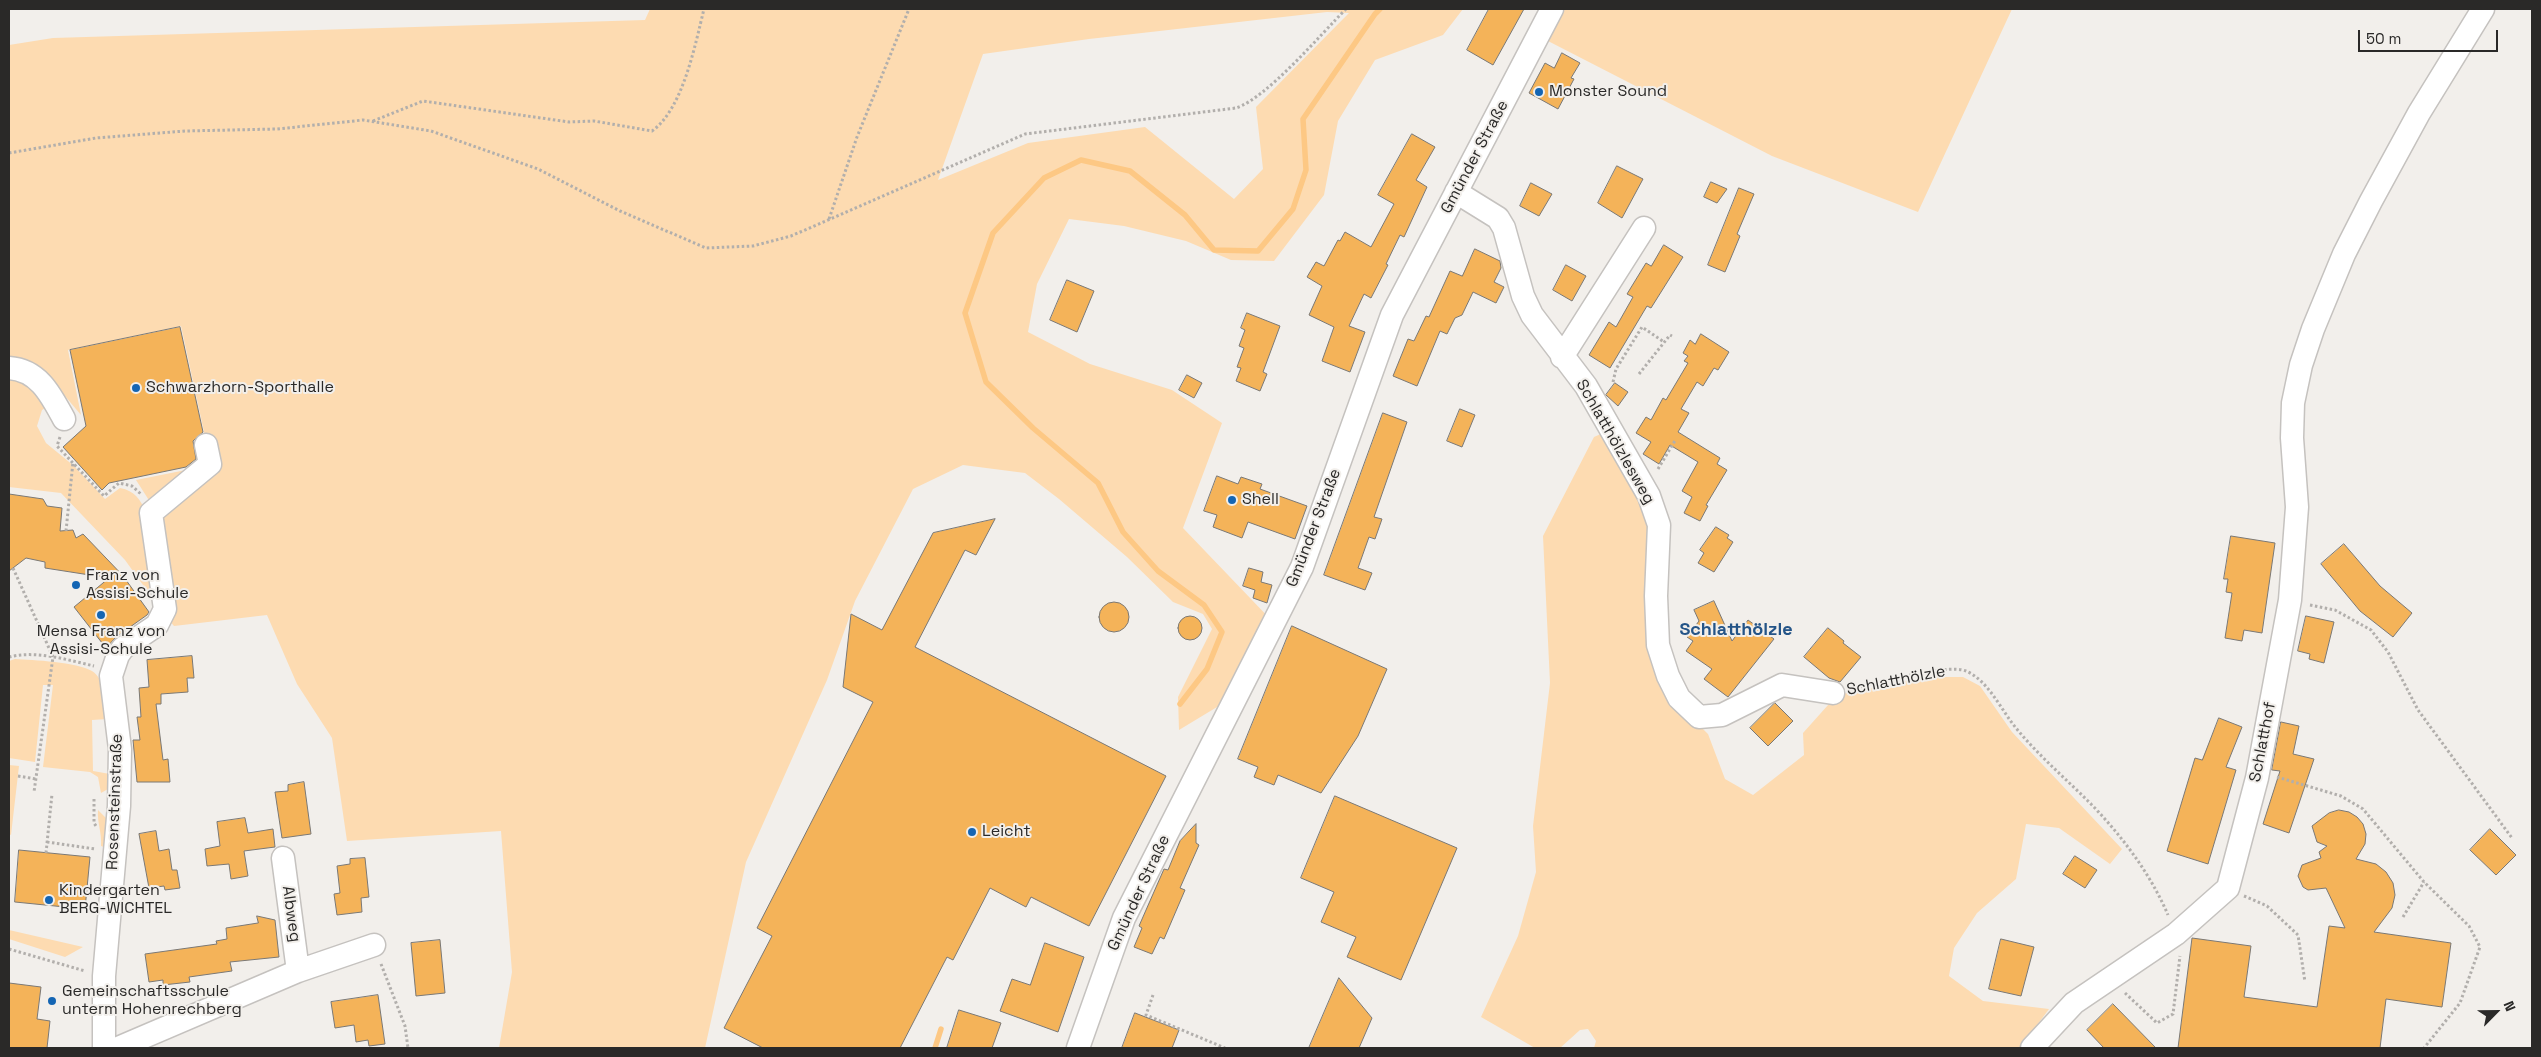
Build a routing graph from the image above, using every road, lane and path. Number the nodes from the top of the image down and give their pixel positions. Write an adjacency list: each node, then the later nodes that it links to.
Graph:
1 (704, 9): 6 (path)
2 (909, 9): 9 (path)
3 (1346, 9): 9 (path)
4 (1552, 9): 8 (street, Gmünder Straße)
5 (2483, 9): 25 (street, Schlatthof)
6 (371, 121): 7 (path); 9 (path)
7 (9, 153)
8 (1456, 192): 13 (street, Schlatthölzlesweg); 55 (street, Gmünder Straße)
9 (829, 220)
10 (1644, 228): 13 (street)
11 (1672, 336): 12 (path)
12 (1664, 342): 15 (path); 16 (path)
13 (1562, 357): 26 (street, Schlatthölzlesweg)
14 (9, 368): 17 (street)
15 (1639, 374)
16 (1614, 382)
17 (64, 419): 20 (path)
18 (1676, 440): 21 (path)
19 (206, 445): 22 (street)
20 (73, 462): 22 (path); 23 (path)
21 (1658, 468)
22 (151, 513): 29 (street)
23 (66, 531)
24 (13, 568): 27 (path)
25 (2290, 600): 32 (street, Schlatthof); 36 (path)
26 (1658, 645): 30 (street, Schlatthölzle)
27 (54, 657): 28 (path); 29 (path); 33 (path)
28 (9, 658)
29 (111, 676): 48 (street, Rosensteinstraße)
30 (1833, 693): 44 (path, Schlatthölzle)
31 (18, 776): 33 (path)
32 (2256, 778): 41 (path); 42 (street, Schlatthof)
33 (36, 779): 34 (path)
34 (34, 792)
35 (52, 794): 37 (path)
36 (2512, 838)
37 (47, 842): 38 (path); 39 (path)
38 (98, 849)
39 (46, 852)
40 (283, 858): 47 (street, Albweg)
41 (2424, 882): 43 (path); 58 (path)
42 (2228, 888): 44 (street); 50 (path)
43 (2403, 918)
44 (2180, 931): 49 (street); 49 (path)
45 (374, 945): 47 (street); 54 (path)
46 (9, 949): 48 (path)
47 (298, 971): 53 (street)
48 (104, 976): 52 (street, Rosensteinstraße)
49 (2110, 979): 57 (street)
50 (2305, 982)
51 (1153, 995): 56 (path)
52 (104, 1048)
53 (118, 1048)
54 (408, 1048)
55 (1078, 1048)
56 (1225, 1048)
57 (2032, 1048)
58 (2424, 1048)

